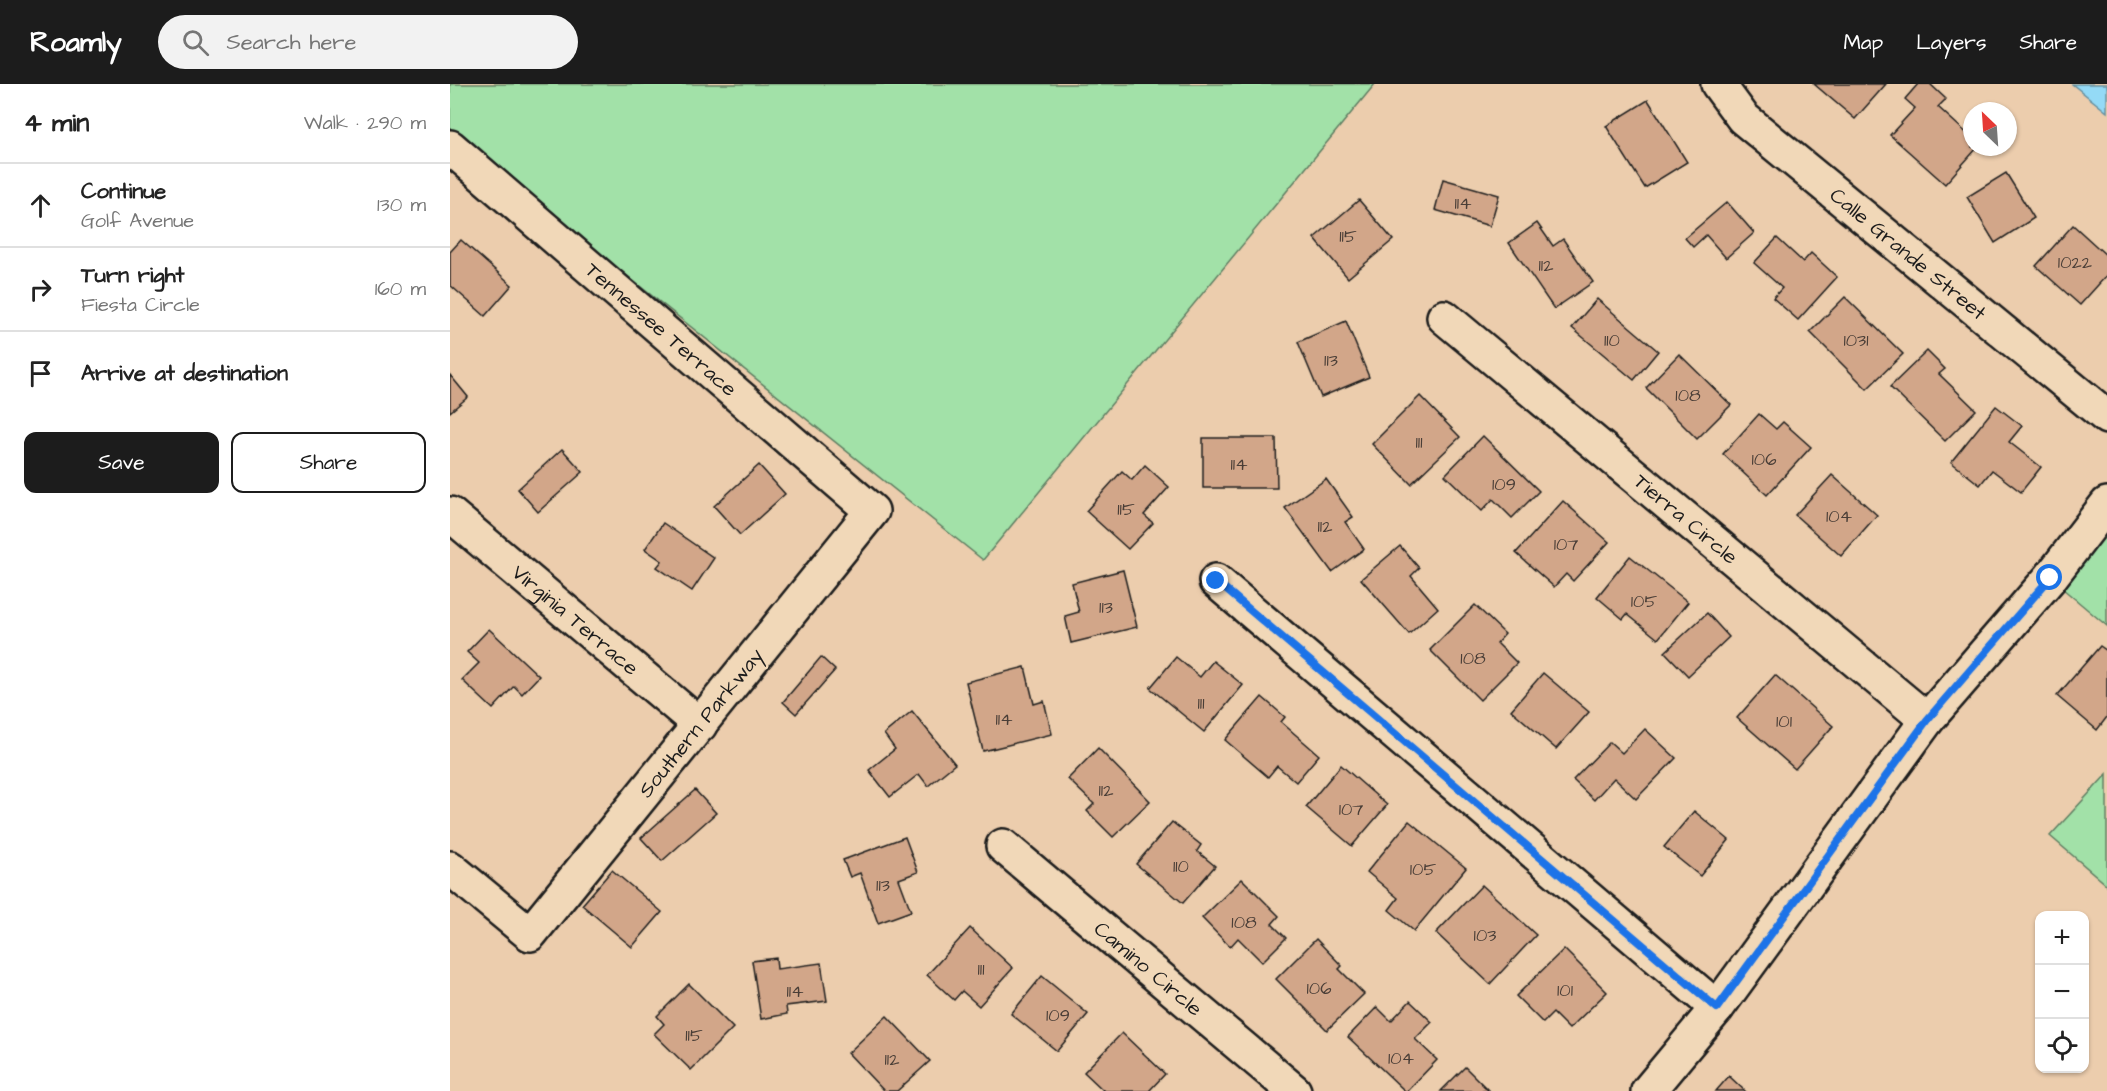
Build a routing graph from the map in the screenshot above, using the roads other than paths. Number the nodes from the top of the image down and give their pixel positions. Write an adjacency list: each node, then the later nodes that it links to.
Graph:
1 (1718, 84): 4 (street, Calle Grande Street)
2 (450, 147): 6 (street, Tennessee Terrace)
3 (1444, 317): 9 (street, Tierra Circle)
4 (2107, 417)
5 (2107, 504): 9 (street)
6 (872, 510): 10 (street, Southern Parkway)
7 (450, 514): 10 (street, Virginia Terrace)
8 (1216, 581): 13 (street)
9 (1927, 720): 13 (street)
10 (700, 725): 12 (street, Southern Parkway)
11 (1003, 846): 14 (street, Camino Circle)
12 (450, 868)
13 (1717, 1008): 15 (street)
14 (1294, 1091)
15 (1648, 1091)

